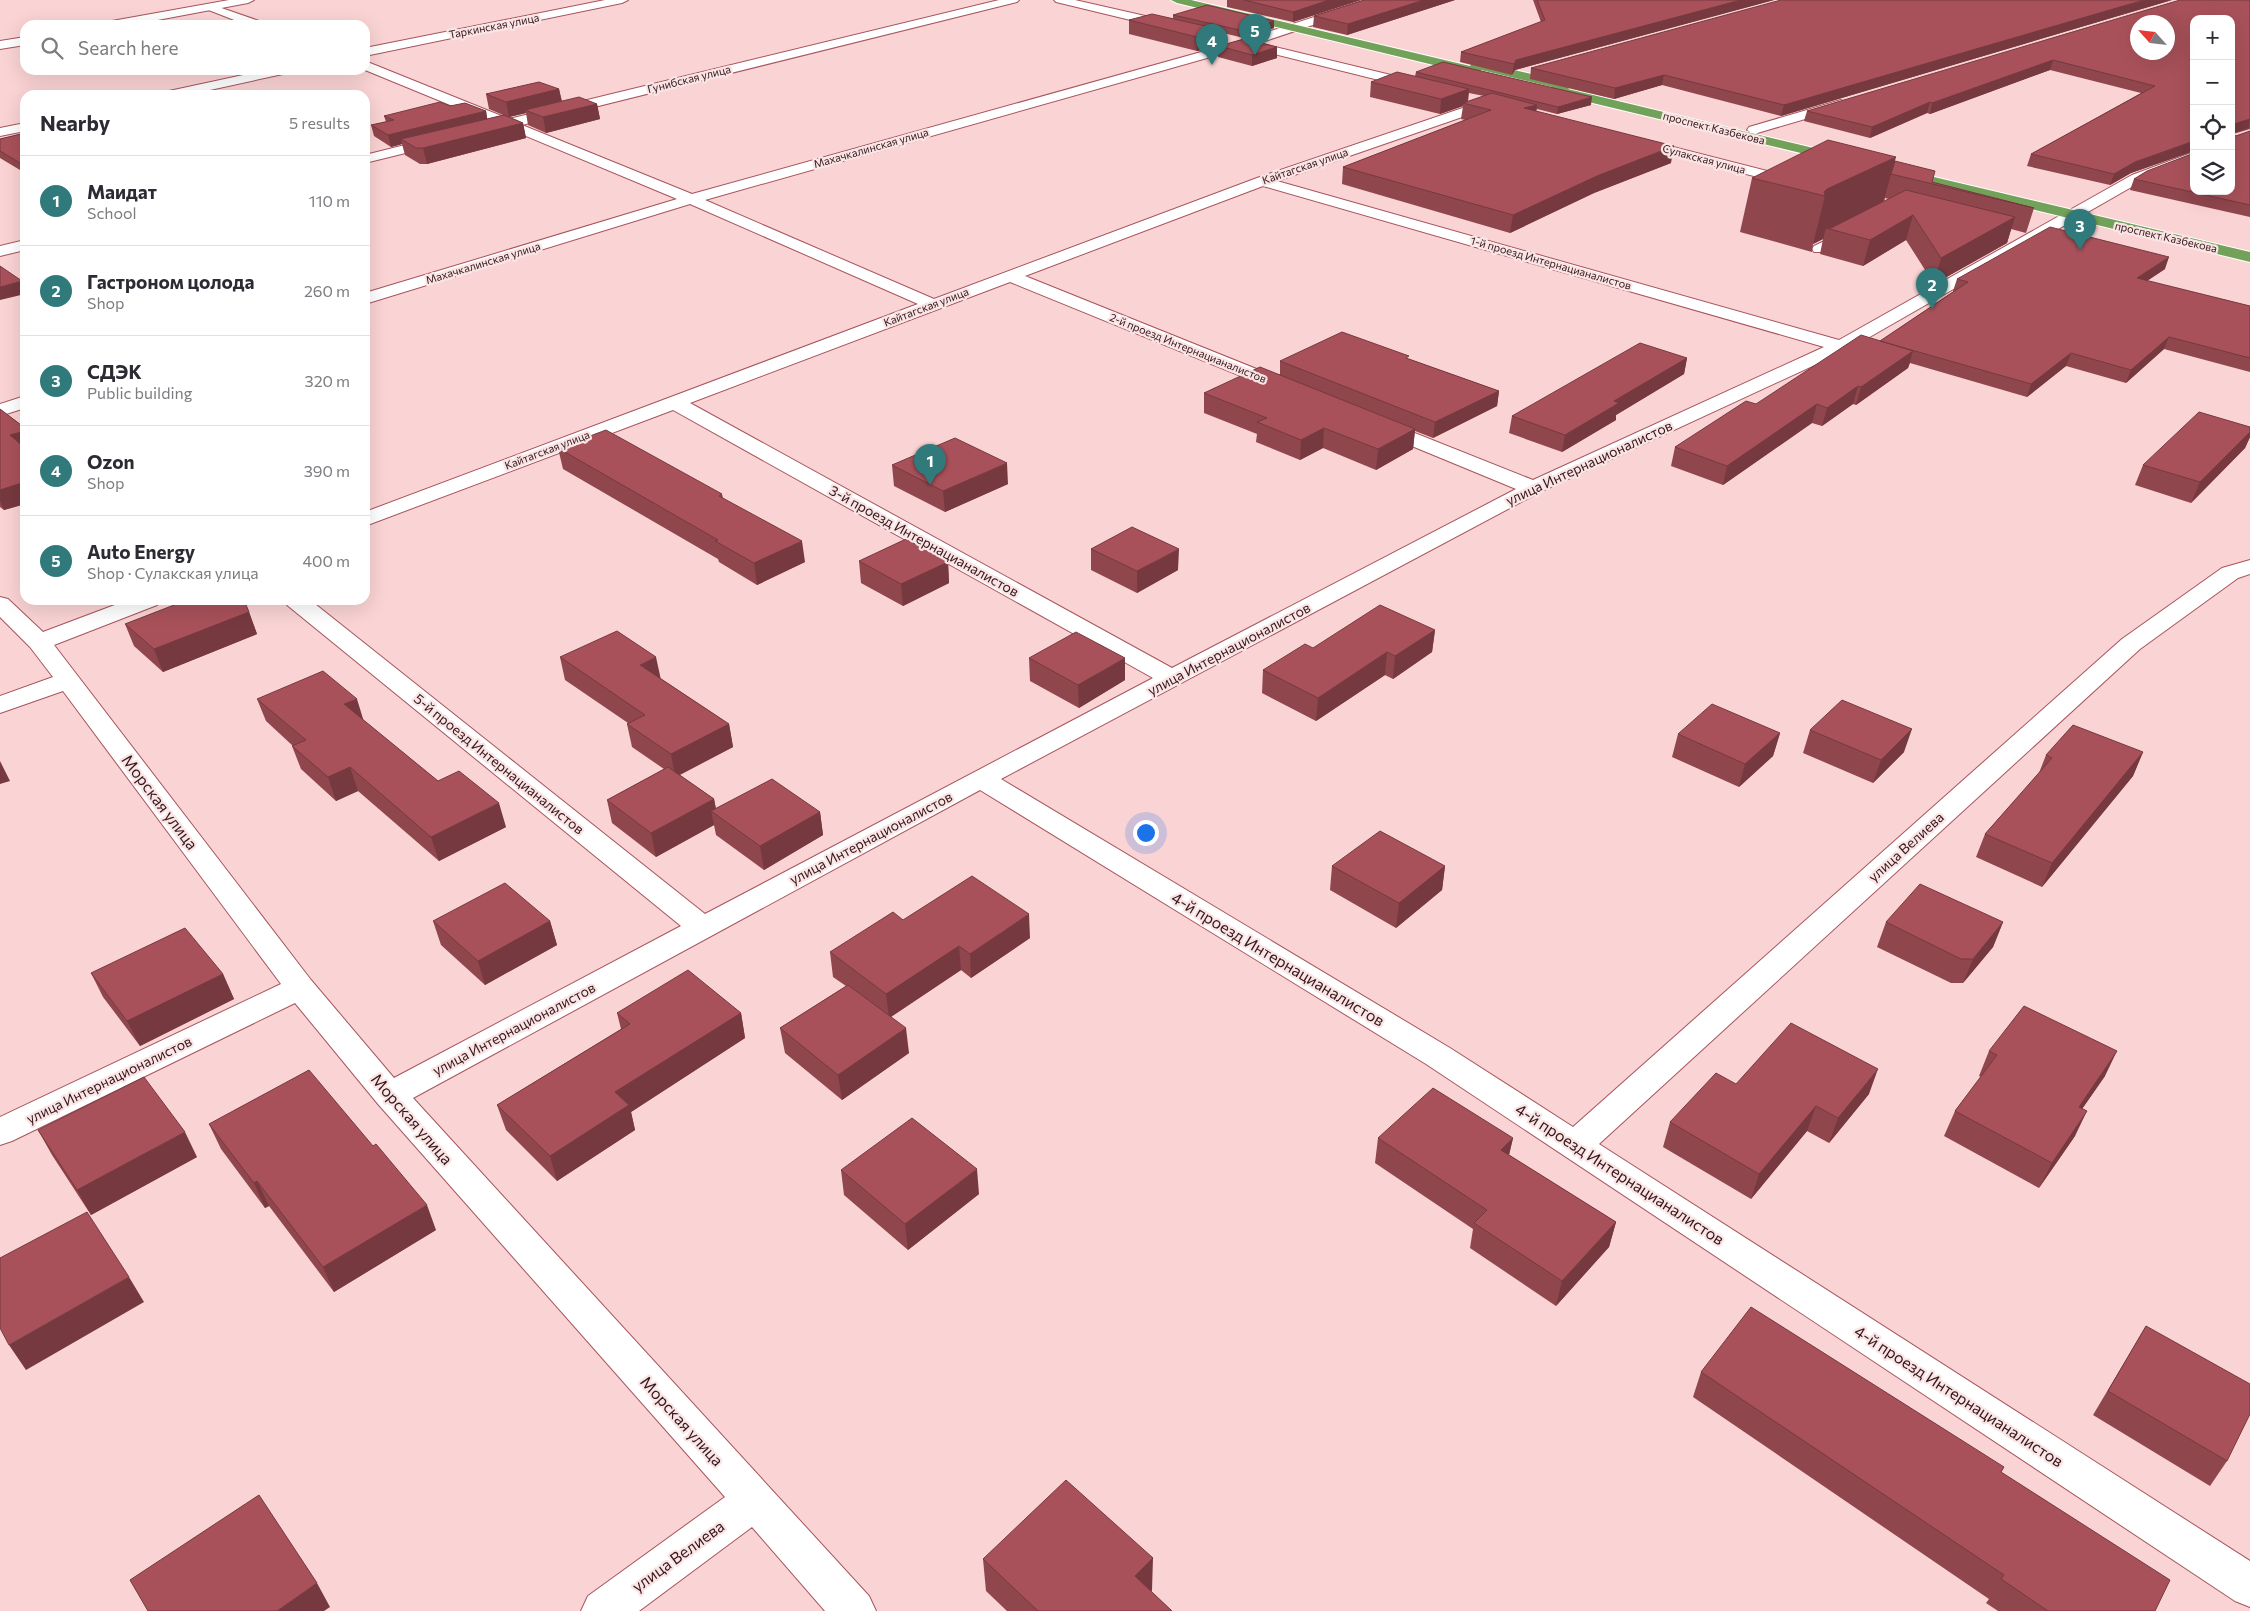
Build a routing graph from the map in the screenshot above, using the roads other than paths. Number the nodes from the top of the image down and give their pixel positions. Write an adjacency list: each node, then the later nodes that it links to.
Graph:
1 (248, 0): 8 (street)
2 (622, 0): 17 (street, Таркинская улица)
3 (1013, 0): 26 (street, Гунибская улица)
4 (1060, 0): 12 (street)
5 (1177, 0): 11 (highway, проспект Казбекова)
6 (1199, 0): 11 (highway, проспект Казбекова)
7 (1378, 0): 11 (street, Махачкалинская улица)
8 (210, 7): 9 (street); 10 (street)
9 (139, 20)
10 (245, 20)
11 (1297, 26): 15 (street, Махачкалинская улица); 21 (highway, проспект Казбекова); 28 (highway, проспект Казбекова)
12 (1186, 30)
13 (1216, 37): 15 (street)
14 (20, 42): 16 (street)
15 (1245, 44): 23 (street); 38 (street, Махачкалинская улица)
16 (0, 46)
17 (370, 51)
18 (370, 67): 26 (street)
19 (1548, 67): 21 (street)
20 (260, 75): 22 (street)
21 (1520, 75): 28 (highway, проспект Казбекова)
22 (192, 90)
23 (1433, 90)
24 (1461, 96): 36 (street, Кайтагская улица)
25 (1849, 102): 28 (street)
26 (508, 124): 30 (street, Гунибская улица); 38 (street)
27 (20, 128): 29 (street)
28 (1754, 130)
29 (0, 132)
30 (470, 133)
31 (451, 138): 34 (street)
32 (1622, 138): 37 (street, Сулакская улица)
33 (2190, 158): 39 (street, улица Интернационалистов)
34 (370, 159)
35 (1887, 166): 39 (highway, проспект Казбекова)
36 (1262, 181): 46 (street, Кайтагская улица); 49 (street, 1-й проезд Интернацианалистов)
37 (1811, 186)
38 (691, 199): 47 (street, Махачкалинская улица); 48 (street)
39 (2078, 212): 43 (highway, проспект Казбекова); 45 (highway, проспект Казбекова); 49 (street, улица Интернационалистов)
40 (1862, 227): 42 (lane)
41 (20, 246): 44 (street)
42 (1819, 249)
43 (2250, 250)
44 (0, 251)
45 (2250, 257)
46 (1010, 276): 48 (street, Кайтагская улица); 50 (street, 2-й проезд Интернацианалистов)
47 (370, 296)
48 (934, 305): 51 (street, Кайтагская улица)
49 (1841, 346): 55 (street, улица Интернационалистов)
50 (1295, 391)
51 (674, 402): 56 (street, Кайтагская улица); 62 (street, 3-й проезд Интернацианалистов)
52 (20, 404): 53 (street)
53 (0, 410)
54 (1368, 421): 55 (street)
55 (1533, 488): 62 (street, улица Интернационалистов)
56 (370, 517)
57 (2250, 567): 70 (street, улица Велиева)
58 (0, 604): 61 (street, Морская улица)
59 (136, 605): 61 (street)
60 (301, 605): 66 (street, 5-й проезд Интернацианалистов)
61 (39, 642): 63 (street, Морская улица)
62 (1173, 679): 65 (street, улица Интернационалистов)
63 (68, 680): 64 (street); 67 (street, Морская улица)
64 (0, 705)
65 (980, 779): 66 (street, улица Интернационалистов); 70 (street, 4-й проезд Интернацианалистов)
66 (703, 928): 68 (street, улица Интернационалистов)
67 (300, 988): 68 (street, Морская улица); 69 (street, улица Интернационалистов)
68 (390, 1095): 71 (street, Морская улица)
69 (0, 1132)
70 (1575, 1145): 72 (street, 4-й проезд Интернацианалистов)
71 (754, 1501): 73 (street, улица Велиева); 74 (street, Морская улица)
72 (2250, 1586)
73 (602, 1611)
74 (854, 1611)

